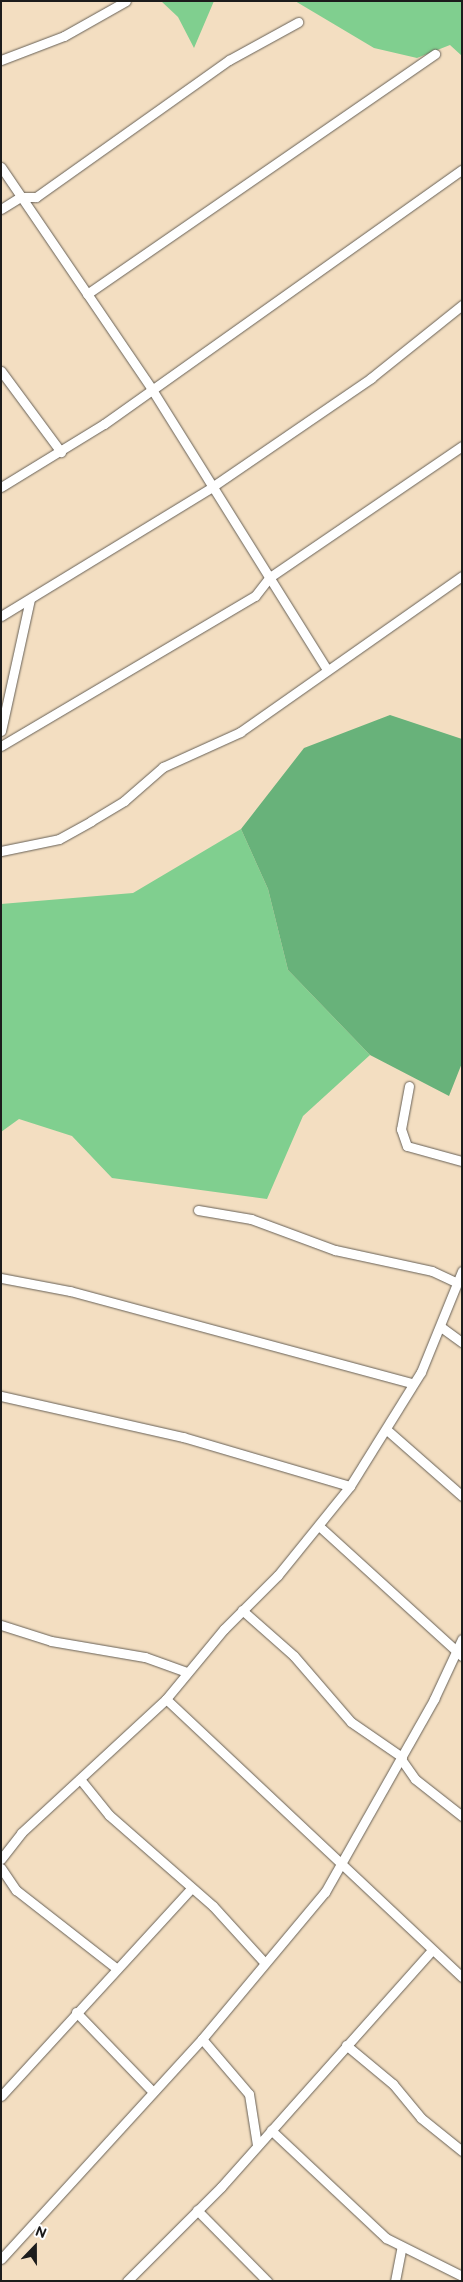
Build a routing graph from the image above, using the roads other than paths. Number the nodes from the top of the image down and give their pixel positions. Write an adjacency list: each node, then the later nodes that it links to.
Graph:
1 (126, 1): 4 (street)
2 (298, 22): 7 (street)
3 (435, 54): 9 (street)
4 (1, 60)
5 (1, 167): 7 (street)
6 (462, 170): 12 (street)
7 (20, 197): 8 (street); 9 (street)
8 (1, 209)
9 (87, 294): 12 (street)
10 (462, 305): 16 (street)
11 (1, 371): 14 (street)
12 (151, 388): 14 (street); 16 (street)
13 (462, 446): 18 (street)
14 (61, 452): 15 (street)
15 (1, 487)
16 (212, 487): 18 (street); 19 (street)
17 (462, 576): 21 (street)
18 (270, 577): 21 (street); 23 (street)
19 (30, 599): 20 (street); 22 (street)
20 (1, 616)
21 (326, 668): 24 (street)
22 (1, 730)
23 (1, 746)
24 (1, 851)
25 (409, 1086): 26 (street)
26 (462, 1161)
27 (198, 1210): 30 (street)
28 (462, 1271): 30 (street)
29 (1, 1278): 33 (street)
30 (456, 1282): 31 (street)
31 (441, 1327): 32 (street); 33 (street)
32 (462, 1342)
33 (412, 1384): 35 (street)
34 (1, 1396): 36 (street)
35 (387, 1430): 36 (street); 37 (street)
36 (350, 1486): 38 (street)
37 (462, 1496)
38 (318, 1526): 39 (street); 42 (street)
39 (242, 1610): 43 (street); 45 (street)
40 (1, 1625): 43 (street)
41 (462, 1639): 42 (street)
42 (459, 1653): 45 (street)
43 (187, 1672): 44 (street)
44 (166, 1699): 46 (street); 49 (street)
45 (402, 1758): 47 (street); 49 (street)
46 (80, 1779): 48 (street); 51 (street)
47 (462, 1816)
48 (1, 1859)
49 (343, 1861): 52 (street); 53 (street)
50 (1, 1868): 54 (street)
51 (191, 1889): 53 (street); 54 (street)
52 (432, 1950): 55 (street); 58 (street)
53 (264, 1961): 57 (street)
54 (117, 1968): 56 (street)
55 (462, 1977)
56 (76, 2012): 59 (street); 60 (street)
57 (202, 2039): 59 (street); 62 (street)
58 (346, 2046): 61 (street); 63 (street)
59 (153, 2092): 66 (street)
60 (1, 2096)
61 (271, 2130): 62 (street); 65 (street)
62 (257, 2146): 64 (street)
63 (462, 2151)
64 (197, 2210): 68 (street); 69 (street)
65 (400, 2249): 67 (street); 70 (street)
66 (1, 2259)
67 (462, 2276)
68 (127, 2281)
69 (267, 2281)
70 (395, 2281)

